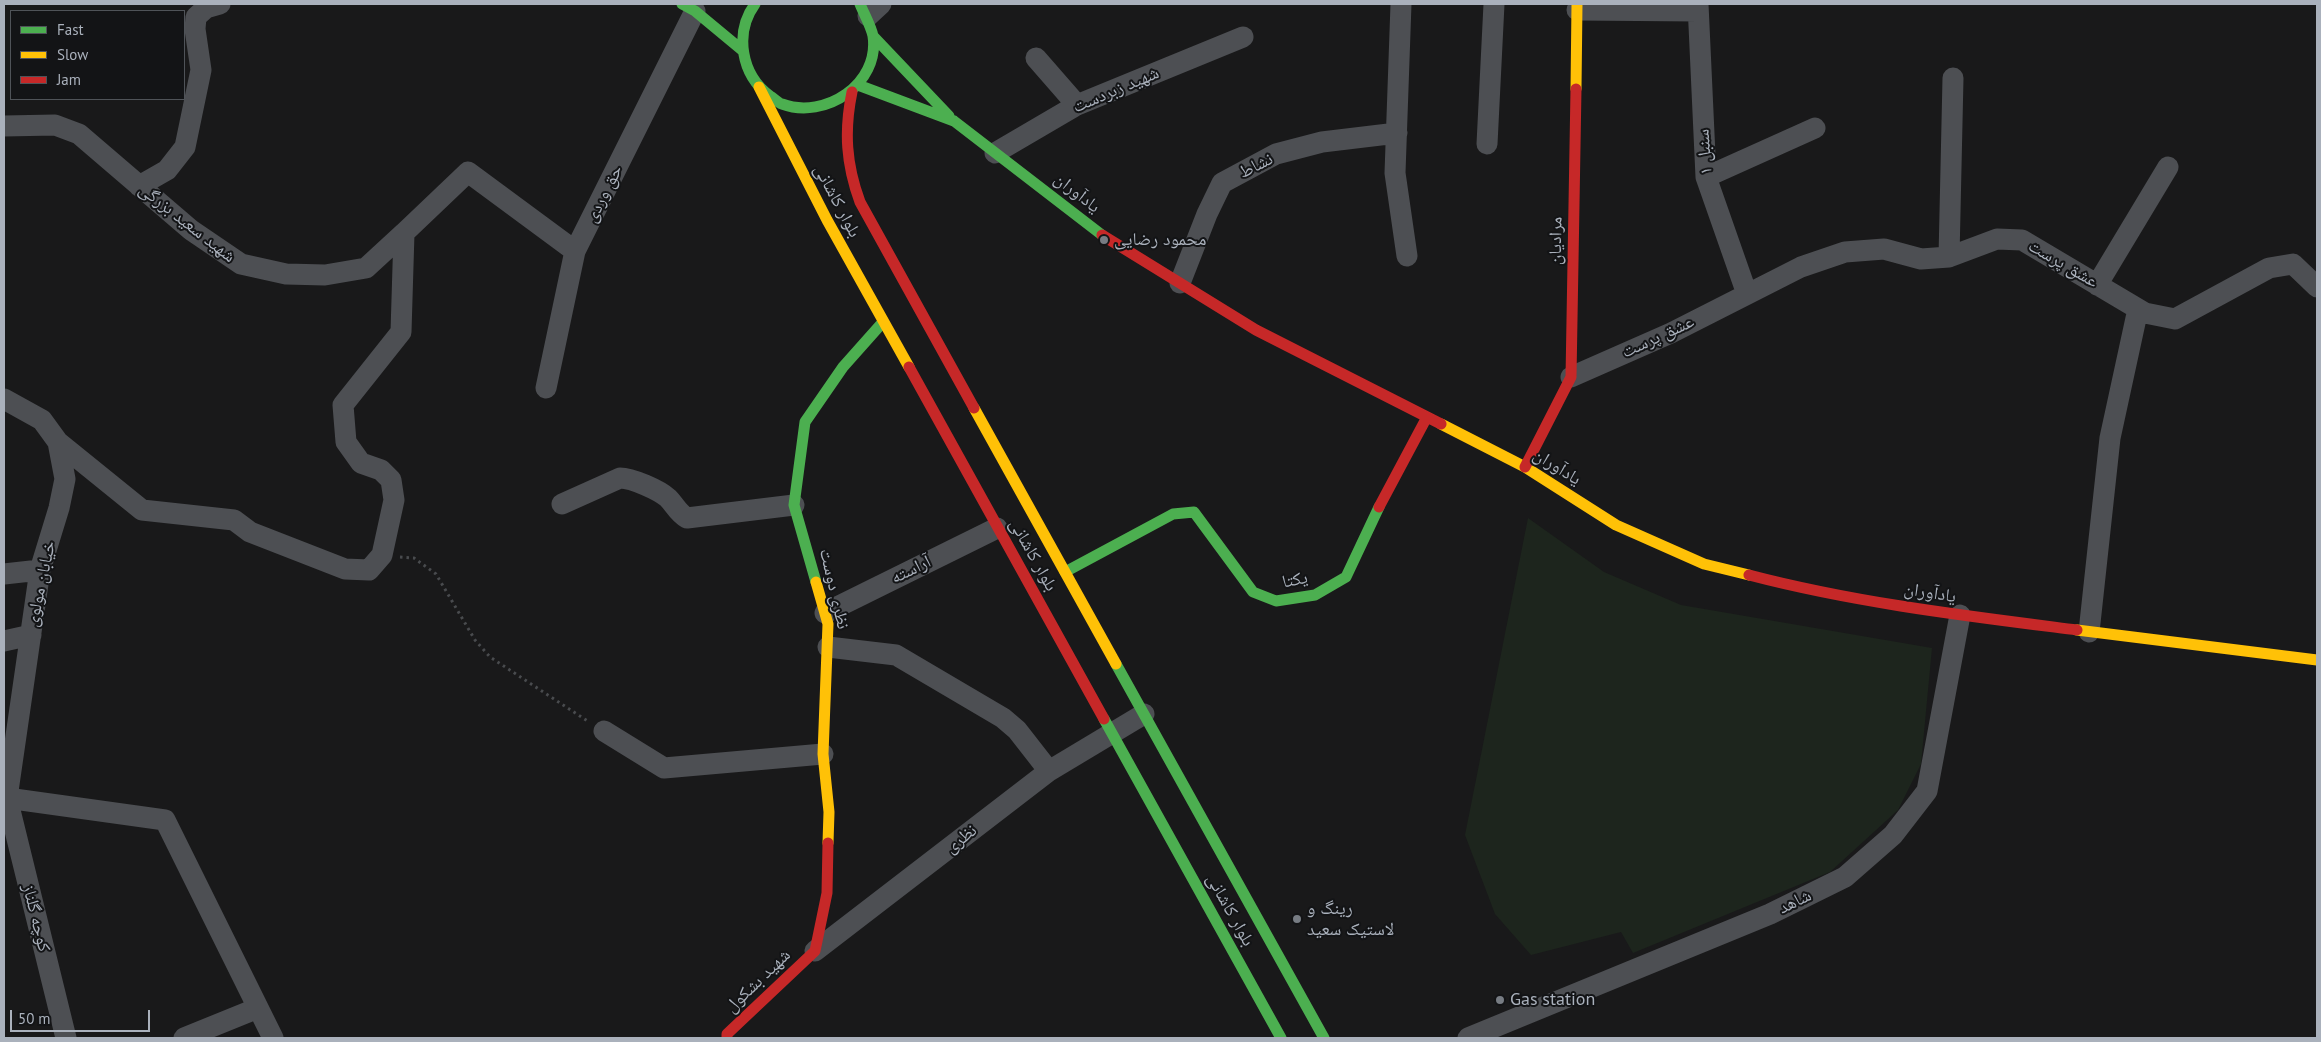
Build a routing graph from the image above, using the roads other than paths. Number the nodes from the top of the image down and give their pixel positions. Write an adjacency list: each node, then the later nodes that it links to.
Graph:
1 (220, 4): 24 (street)
2 (755, 4): 10 (main road)
3 (1401, 4): 19 (street)
4 (1494, 4): 20 (street)
5 (689, 7): 10 (main road); 26 (street, حق وردی)
6 (1577, 7): 7 (street); 35 (main road, مرادیان)
7 (1698, 7): 23 (street, سنبل ۱)
8 (870, 15): 14 (main road); 16 (main road)
9 (1243, 37): 15 (street, شهید زبردست)
10 (742, 50): 13 (main road, بلوار کاشانی)
11 (1036, 58): 15 (street)
12 (1953, 78): 28 (street)
13 (758, 87): 14 (main road); 34 (main road, بلوار کاشانی)
14 (855, 88): 16 (main road, یادآوران); 45 (main road, بلوار کاشانی)
15 (1077, 105): 21 (street, شهید زبردست)
16 (954, 121): 21 (main road, یادآوران)
17 (4, 126): 24 (street, شهید سعید بزرگی)
18 (1815, 128): 23 (street)
19 (1397, 133): 27 (street); 29 (street, نشاط)
20 (1488, 144)
21 (996, 153): 29 (main road, یادآوران)
22 (2168, 167): 30 (street)
23 (1706, 177): 32 (street, سنبل ۱)
24 (139, 186): 25 (street, شهید سعید بزرگی)
25 (404, 232): 26 (street, شهید سعید بزرگی); 39 (street)
26 (575, 251): 36 (street, حق وردی)
27 (1407, 256)
28 (1950, 257): 30 (street, عشق پرست); 32 (street, عشق پرست)
29 (1180, 283): 38 (main road, یادآوران)
30 (2097, 285): 33 (street, عشق پرست)
31 (2317, 287): 33 (street, عشق پرست)
32 (1746, 294): 35 (street, عشق پرست)
33 (2138, 309): 49 (street)
34 (883, 322): 42 (main road, نظری دوست); 43 (main road, بلوار کاشانی)
35 (1571, 377): 40 (main road, مرادیان)
36 (546, 388)
37 (4, 399): 39 (street, خیابان مولوی)
38 (1427, 417): 40 (main road, یادآوران); 45 (main road, یکتا)
39 (58, 442): 44 (street, خیابان مولوی)
40 (1525, 467): 48 (main road, یادآوران)
41 (562, 504): 42 (street)
42 (794, 505): 47 (main road, نظری دوست)
43 (997, 528): 47 (street, آراسته); 56 (main road, بلوار کاشانی)
44 (40, 570): 46 (street); 50 (street, خیابان مولوی)
45 (1065, 572): 54 (main road, بلوار کاشانی)
46 (4, 574)
47 (825, 613): 52 (main road, نظری دوست)
48 (1960, 616): 49 (main road, یادآوران); 68 (street, شاهد)
49 (2089, 632): 53 (main road, یادآوران)
50 (31, 635): 51 (street); 59 (street, خیابان مولوی)
51 (4, 641)
52 (828, 647): 57 (main road, نظری دوست); 58 (street)
53 (2317, 660)
54 (1144, 714): 56 (street, نظری); 67 (main road, بلوار کاشانی)
55 (604, 732): 57 (street)
56 (1111, 733): 58 (street, نظری); 66 (main road, بلوار کاشانی)
57 (823, 754): 60 (main road, نظری دوست)
58 (1049, 771): 60 (street, نظری)
59 (5, 799): 61 (street); 62 (street, کوچه گلناز)
60 (815, 951): 65 (main road, شهید بشکول)
61 (258, 1008): 63 (street); 64 (street)
62 (66, 1038)
63 (184, 1038)
64 (273, 1038)
65 (727, 1038)
66 (1281, 1038)
67 (1324, 1038)
68 (1468, 1038)

